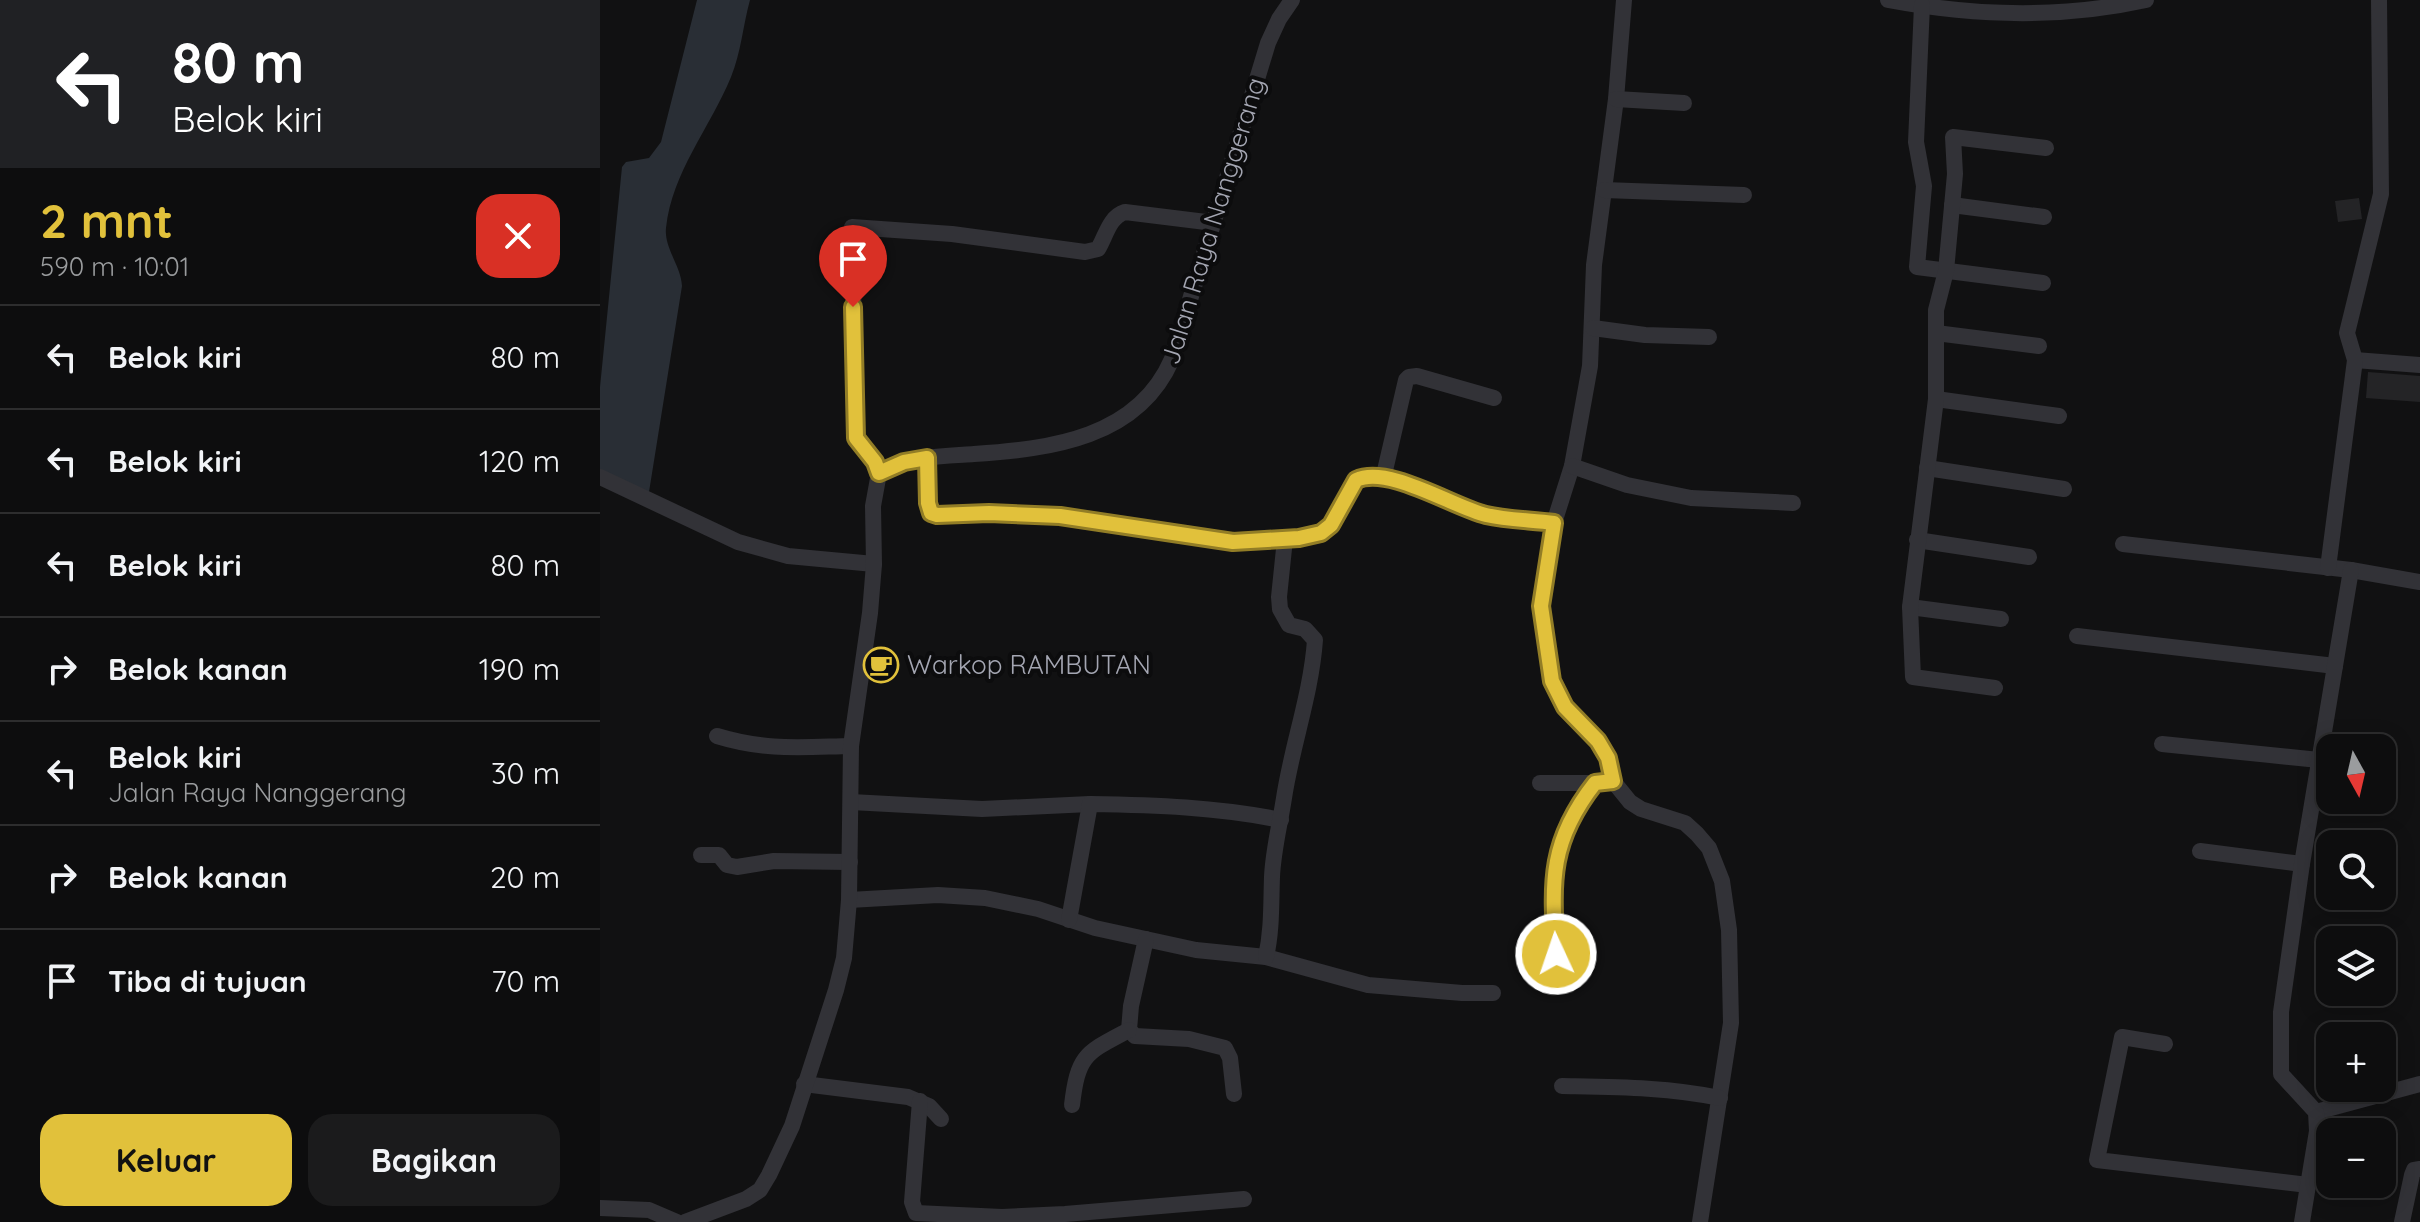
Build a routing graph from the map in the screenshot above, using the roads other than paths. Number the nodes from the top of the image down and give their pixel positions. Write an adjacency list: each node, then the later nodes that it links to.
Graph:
1 (1292, 0): 14 (street, Jalan Raya Nanggerang)
2 (1624, 0): 7 (street)
3 (1888, 0): 6 (street)
4 (2146, 0): 6 (street)
5 (2379, 0): 21 (street)
6 (1922, 5): 15 (street)
7 (1616, 99): 8 (street); 10 (street)
8 (1684, 103)
9 (2046, 148): 12 (street)
10 (1604, 190): 11 (street); 17 (street)
11 (1744, 195)
12 (1952, 205): 13 (street); 15 (street)
13 (2044, 217)
14 (1214, 223): 26 (street, Jalan Raya Nanggerang); 29 (street)
15 (1946, 271): 16 (street); 18 (street)
16 (2043, 283)
17 (1593, 328): 19 (street); 27 (street)
18 (1936, 333): 20 (street); 24 (street)
19 (1709, 337)
20 (2039, 346)
21 (2355, 360): 22 (street); 40 (street)
22 (2420, 365)
23 (1494, 398): 31 (street)
24 (1936, 399): 25 (street); 28 (street)
25 (2059, 416)
26 (927, 458): 29 (street, Jalan Raya Nanggerang); 35 (street)
27 (1572, 466): 33 (street); 34 (street)
28 (1927, 468): 32 (street); 36 (street)
29 (879, 473): 39 (street)
30 (600, 477): 39 (street)
31 (1383, 479): 34 (street); 35 (street)
32 (2064, 489)
33 (1793, 503)
34 (1554, 523): 54 (street)
35 (1285, 539): 59 (street)
36 (1917, 540): 38 (street); 43 (street)
37 (2123, 544): 40 (street)
38 (2029, 557)
39 (874, 564): 51 (street)
40 (2328, 568): 41 (street)
41 (2351, 570): 42 (street); 46 (street)
42 (2420, 582)
43 (1910, 607): 44 (street); 47 (street)
44 (2001, 619)
45 (2077, 636): 46 (street)
46 (2335, 666): 48 (street)
47 (1995, 688)
48 (2323, 734)
49 (717, 736): 51 (street)
50 (2162, 744): 52 (street)
51 (851, 746): 57 (street)
52 (2316, 760)
53 (2316, 778): 63 (street)
54 (1613, 781): 56 (street); 76 (street)
55 (1540, 783): 56 (street)
56 (1595, 783): 67 (street)
57 (851, 802): 58 (street); 62 (street)
58 (1090, 804): 59 (street); 65 (street)
59 (1281, 820): 68 (street)
60 (2200, 851): 63 (street)
61 (701, 855): 62 (street)
62 (850, 862): 64 (street)
63 (2302, 864): 79 (street)
64 (849, 900): 65 (street); 72 (street)
65 (1069, 920): 66 (street)
66 (1146, 939): 68 (street); 70 (street)
67 (1556, 954)
68 (1266, 957): 69 (street)
69 (1493, 993)
70 (1129, 1030): 75 (street); 78 (street)
71 (2165, 1044): 82 (street)
72 (804, 1084): 77 (street); 87 (street)
73 (2420, 1084): 79 (street)
74 (1562, 1086): 76 (street)
75 (1234, 1094)
76 (1720, 1098): 88 (street)
77 (920, 1101): 80 (street); 85 (street)
78 (1072, 1105)
79 (2316, 1112): 82 (street)
80 (941, 1119)
81 (2420, 1169): 90 (street)
82 (2308, 1185): 89 (street)
83 (1244, 1199): 85 (street)
84 (600, 1208): 86 (street)
85 (946, 1219)
86 (677, 1222)
87 (685, 1222)
88 (1700, 1222)
89 (2302, 1222)
90 (2402, 1222)

